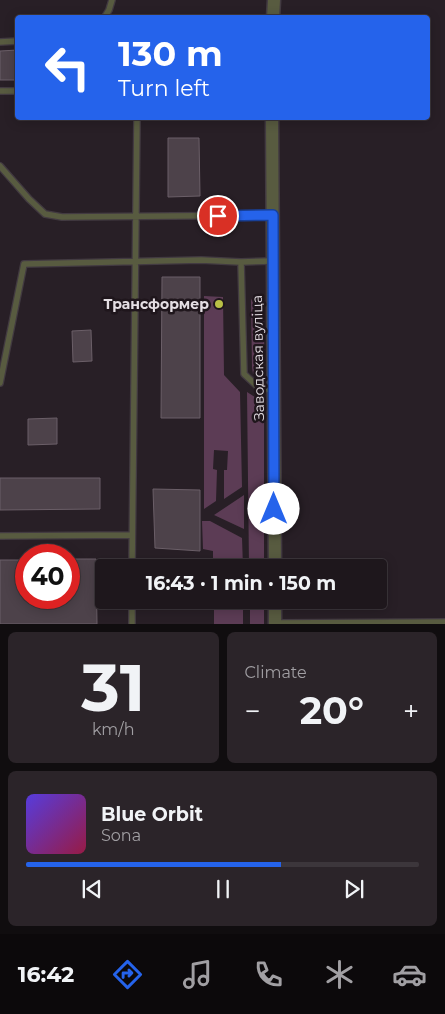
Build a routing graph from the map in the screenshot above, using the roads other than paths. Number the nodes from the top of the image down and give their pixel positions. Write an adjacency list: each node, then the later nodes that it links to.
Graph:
1 (112, 0): 3 (lane)
2 (274, 0): 4 (street)
3 (106, 15)
4 (273, 15)
5 (15, 41): 6 (lane)
6 (0, 42)
7 (0, 91): 8 (lane)
8 (15, 91)
9 (138, 120): 13 (lane)
10 (272, 120): 12 (street, Заводская вуліца)
11 (0, 166): 13 (lane)
12 (273, 215): 13 (lane); 14 (street, Заводская вуліца)
13 (136, 216): 15 (lane)
14 (272, 261): 16 (lane); 18 (street, Заводская вуліца)
15 (136, 262): 16 (lane); 17 (lane); 19 (lane)
16 (241, 262): 18 (lane)
17 (0, 383)
18 (274, 391): 22 (street, Заводская вуліца)
19 (132, 535): 20 (lane); 21 (lane)
20 (0, 536)
21 (132, 559)
22 (275, 559)
23 (132, 609): 26 (lane)
24 (275, 609): 27 (street)
25 (445, 622): 27 (lane)
26 (132, 624)
27 (275, 624)

